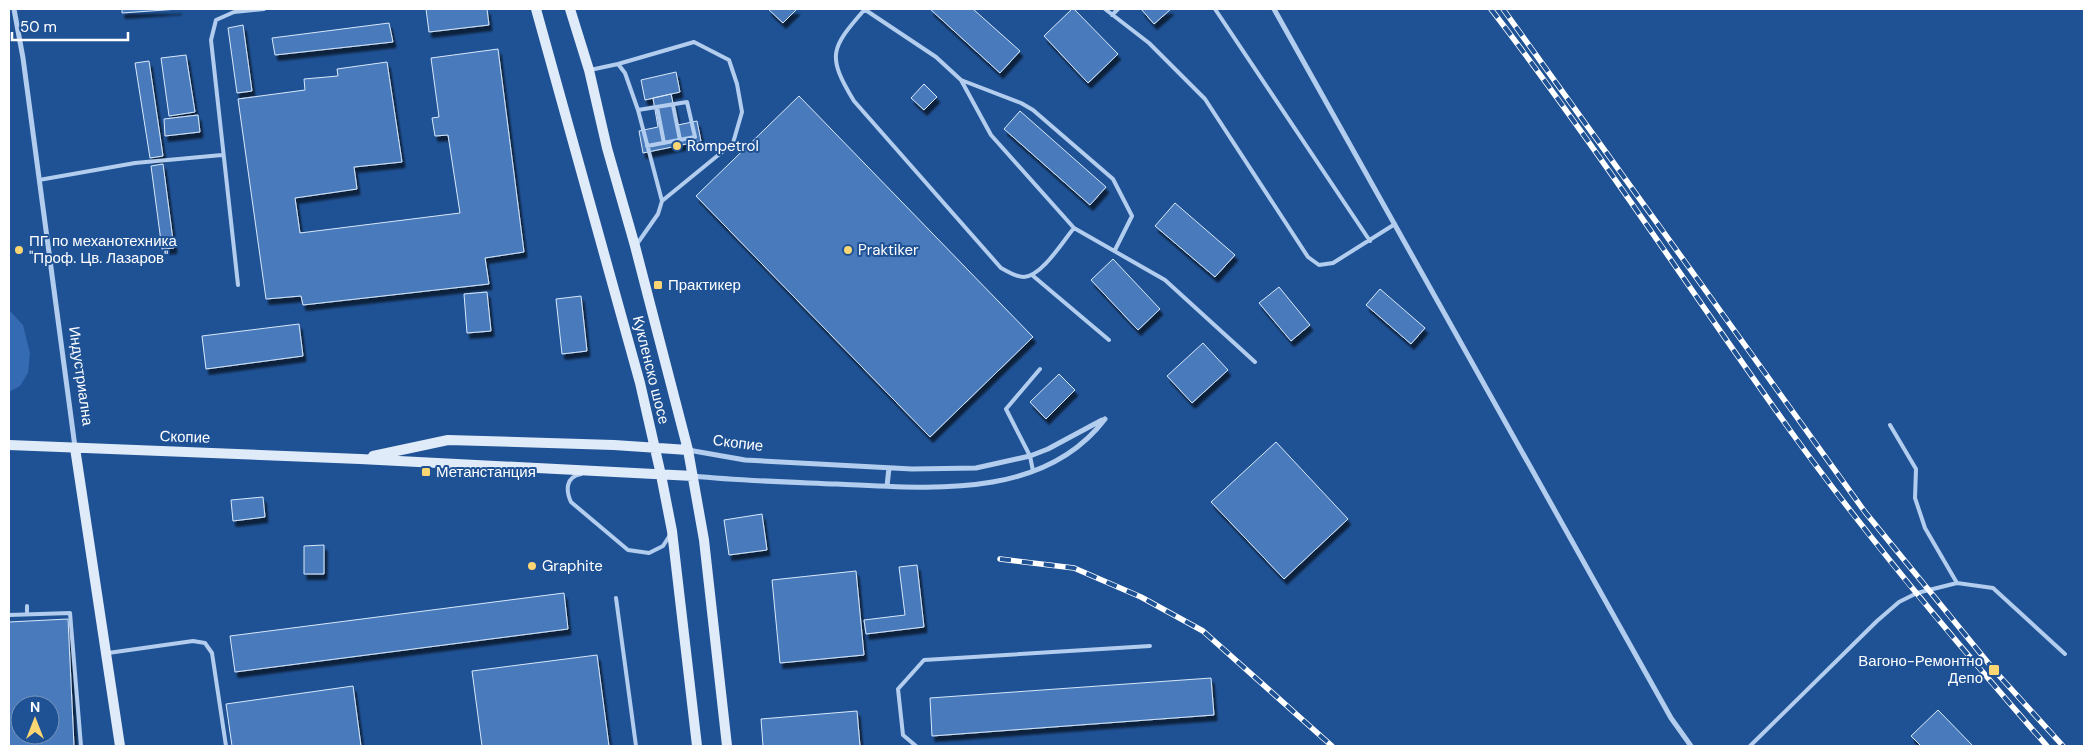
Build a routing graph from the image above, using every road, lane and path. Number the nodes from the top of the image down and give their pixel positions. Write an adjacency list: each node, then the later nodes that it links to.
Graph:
1 (14, 9): 21 (street, Индустриална)
2 (264, 9): 20 (lane)
3 (536, 9): 36 (main road, Кукленско шосе)
4 (570, 9): 12 (main road, Кукленско шосе)
5 (865, 9): 13 (lane); 28 (lane)
6 (1106, 9): 10 (lane)
7 (1118, 9): 10 (lane)
8 (1215, 9): 25 (lane)
9 (1274, 9): 23 (street)
10 (1112, 15): 25 (lane)
11 (618, 64): 12 (lane); 16 (lane); 22 (lane)
12 (589, 70): 26 (main road, Кукленско шосе)
13 (961, 80): 24 (lane); 27 (lane)
14 (673, 104): 15 (lane); 17 (lane); 17 (lane)
15 (657, 107): 16 (lane); 18 (lane)
16 (638, 110): 19 (lane)
17 (680, 140): 18 (lane)
18 (664, 143): 19 (lane)
19 (647, 146): 22 (lane)
20 (222, 155): 21 (lane); 29 (lane)
21 (39, 180): 35 (street, Индустриална)
22 (662, 201): 26 (lane)
23 (1395, 224): 25 (lane); 62 (street)
24 (1074, 228): 27 (lane); 28 (lane)
25 (1370, 241)
26 (635, 246): 37 (main road, Кукленско шосе)
27 (1115, 250): 31 (lane)
28 (1032, 275): 30 (lane)
29 (238, 285)
30 (1108, 340)
31 (1255, 362)
32 (1040, 369): 38 (lane)
33 (1890, 426): 47 (lane)
34 (9, 445): 35 (main road, Скопие)
35 (75, 448): 39 (main road, Скопие); 53 (main road, Индустриална)
36 (654, 448): 37 (main road, Скопие); 39 (main road, Скопие); 43 (main road, Кукленско шосе)
37 (688, 450): 40 (street, Скопие); 44 (main road, Кукленско шосе)
38 (1030, 456): 40 (street, Скопие); 42 (lane); 42 (street, Скопие)
39 (360, 459): 41 (main road, Скопие)
40 (889, 468): 45 (street)
41 (603, 471): 43 (main road, Скопие); 46 (lane)
42 (1033, 471): 45 (street)
43 (661, 475): 44 (main road, Скопие); 46 (main road, Кукленско шосе)
44 (693, 476): 45 (street); 60 (main road, Кукленско шосе)
45 (887, 486)
46 (672, 531): 59 (main road, Кукленско шосе)
47 (1957, 583): 54 (lane); 63 (lane)
48 (616, 598): 58 (lane)
49 (27, 606): 50 (lane)
50 (27, 614): 51 (lane); 55 (lane)
51 (9, 615)
52 (1150, 646): 61 (lane)
53 (106, 653): 56 (main road, Индустриална); 57 (lane)
54 (2065, 654)
55 (80, 746)
56 (120, 746)
57 (226, 746)
58 (636, 746)
59 (697, 746)
60 (727, 746)
61 (916, 746)
62 (1691, 746)
63 (1750, 746)

